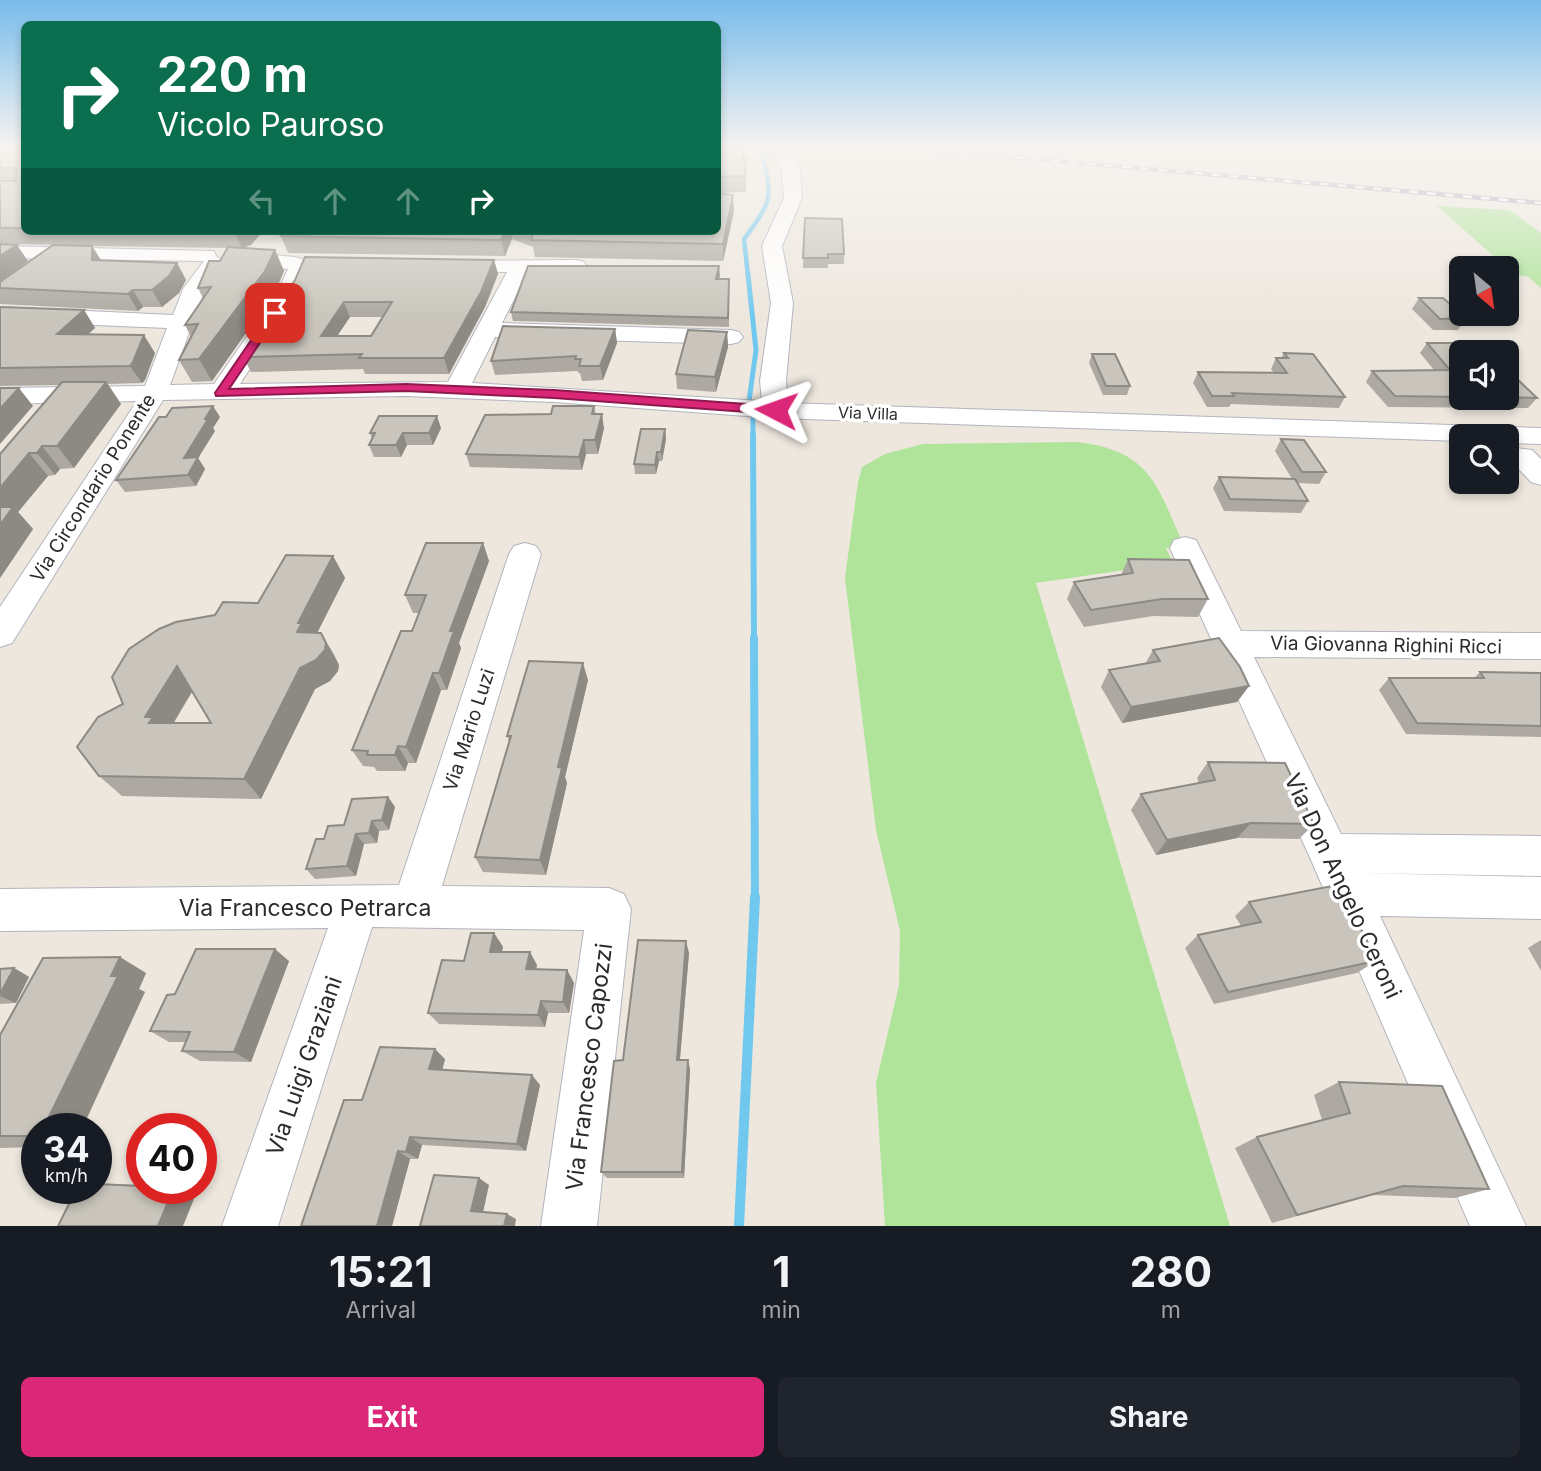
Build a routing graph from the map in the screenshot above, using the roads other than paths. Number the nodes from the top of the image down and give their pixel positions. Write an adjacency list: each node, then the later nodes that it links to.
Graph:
1 (790, 205): 21 (street)
2 (282, 240): 5 (street)
3 (0, 252): 4 (street)
4 (58, 253): 5 (street); 11 (street)
5 (218, 258): 6 (street); 13 (street, Via Circondario Ponente)
6 (295, 263): 7 (street); 17 (street)
7 (322, 263)
8 (428, 265): 9 (street)
9 (521, 266): 10 (street); 14 (street)
10 (599, 267)
11 (29, 274)
12 (0, 314): 13 (street)
13 (182, 322): 18 (street, Via Circondario Ponente)
14 (487, 330): 15 (street); 16 (street)
15 (731, 337)
16 (456, 390): 17 (street, Via Villa); 21 (street, Via Villa)
17 (221, 393): 18 (street, Via Villa)
18 (154, 394): 20 (street, Via Villa); 30 (street, Via Circondario Ponente)
19 (0, 396): 20 (street, Via Villa)
20 (67, 396): 22 (street)
21 (776, 410): 23 (street, Via Villa)
22 (44, 422)
23 (1307, 428): 24 (street, Via Villa); 25 (street)
24 (1541, 436)
25 (1449, 454)
26 (1519, 456): 27 (street)
27 (1541, 476)
28 (1185, 548): 31 (street, Via Don Angelo Ceroni)
29 (525, 554): 38 (street, Via Mario Luzi)
30 (0, 634)
31 (1230, 644): 32 (street, Via Giovanna Righini Ricci); 33 (street, Via Don Angelo Ceroni)
32 (1541, 646)
33 (1329, 853): 34 (street); 35 (street, Via Don Angelo Ceroni)
34 (1541, 856)
35 (1348, 894): 36 (street); 43 (street, Via Don Angelo Ceroni)
36 (1541, 898)
37 (357, 906): 38 (street, Via Francesco Petrarca); 40 (street, Via Francesco Petrarca); 41 (street, Via Luigi Graziani)
38 (413, 908): 39 (street, Via Francesco Petrarca)
39 (610, 909): 42 (street, Via Francesco Capozzi)
40 (0, 910)
41 (250, 1226)
42 (569, 1226)
43 (1498, 1226)

